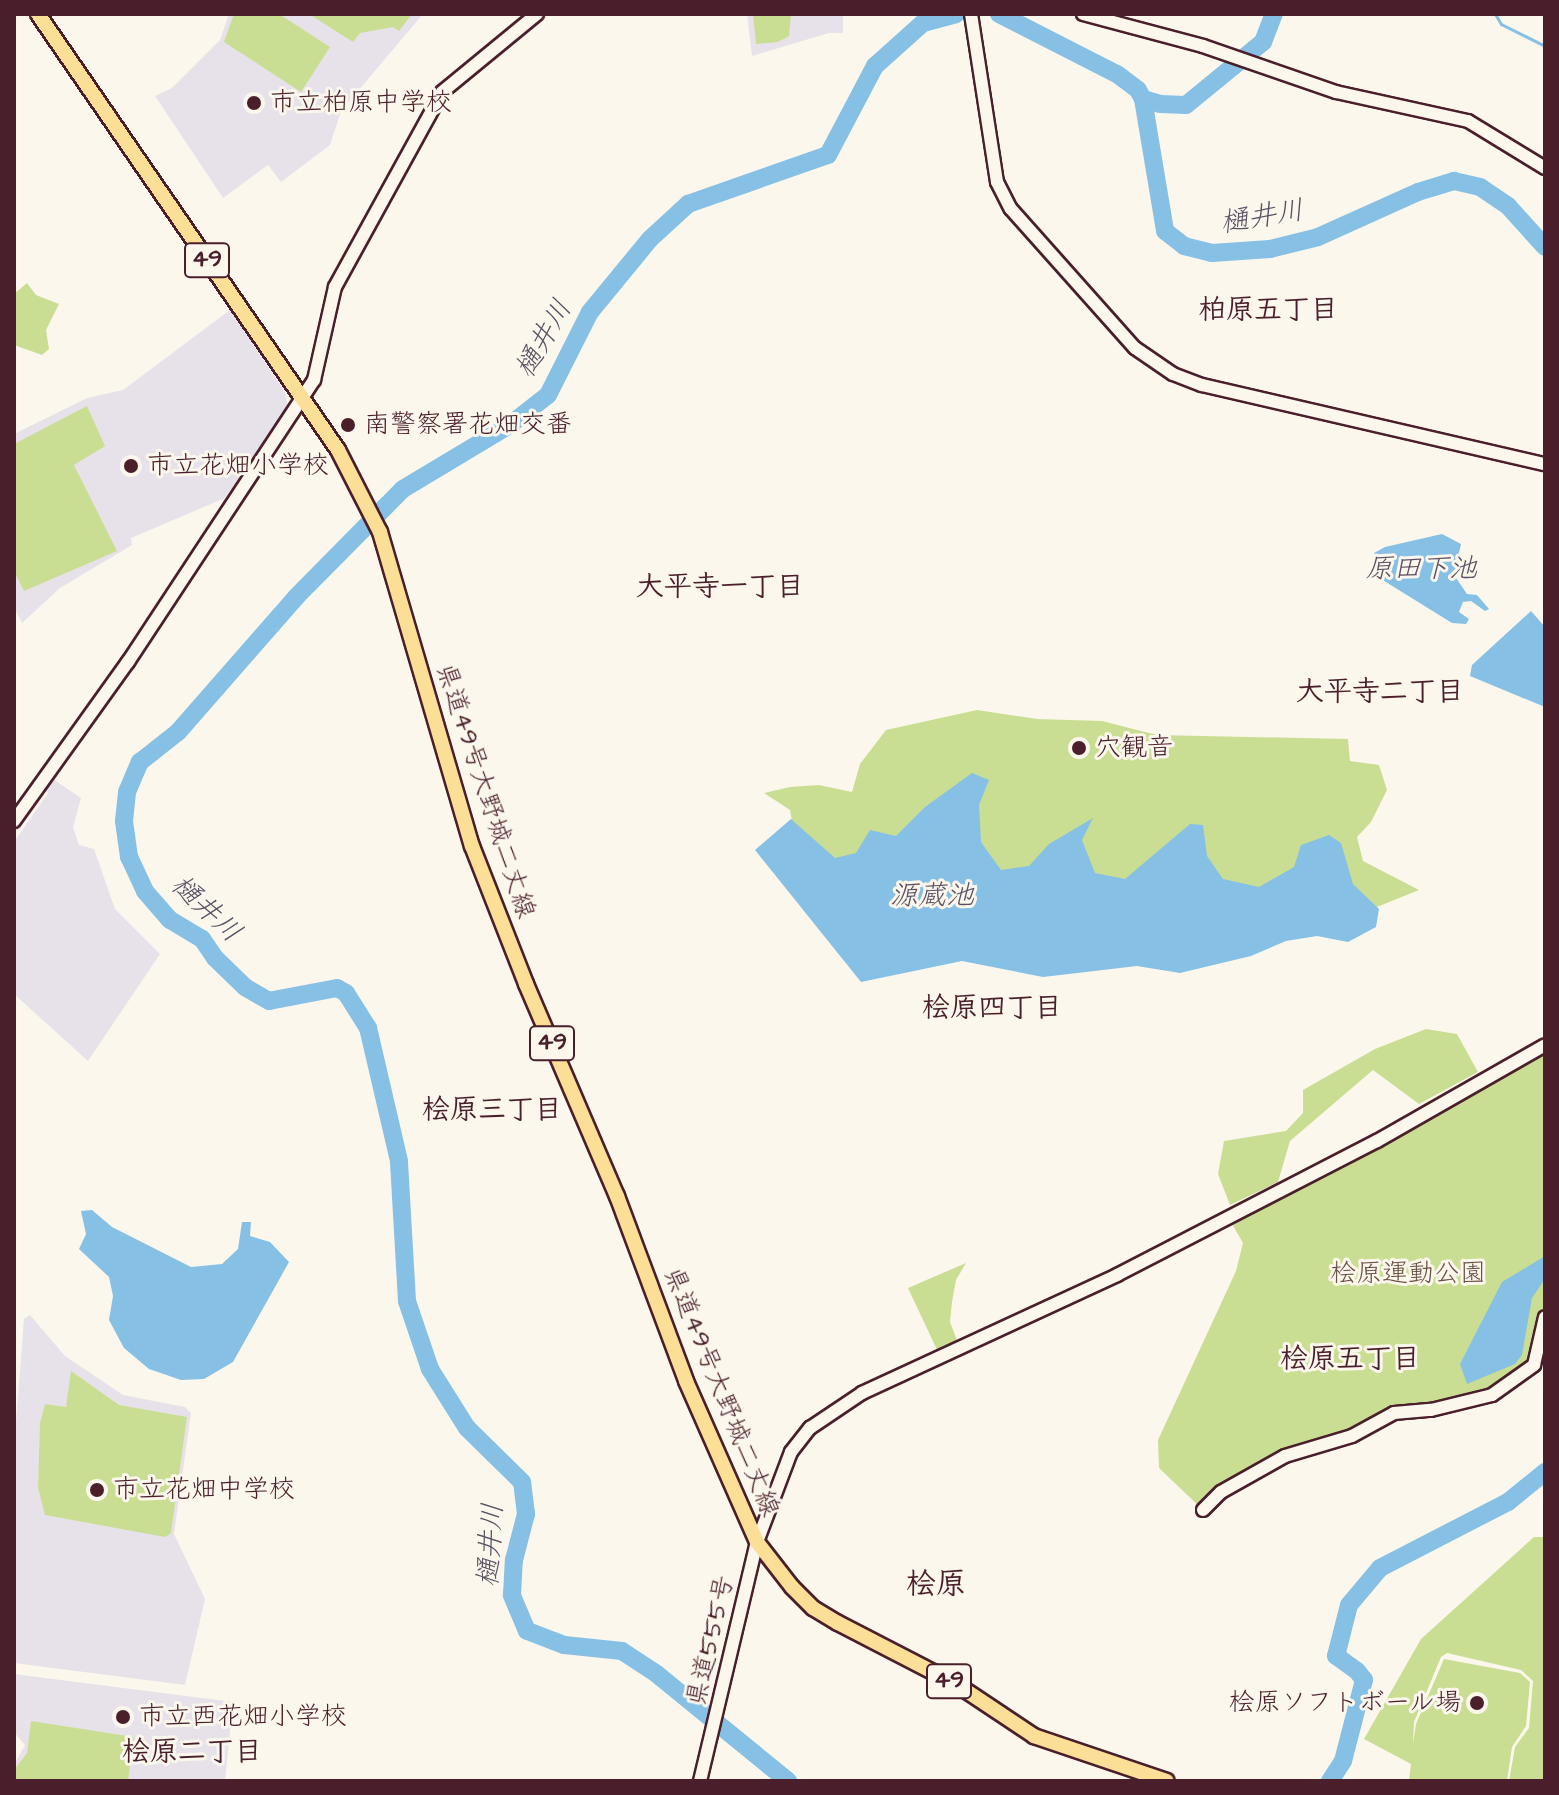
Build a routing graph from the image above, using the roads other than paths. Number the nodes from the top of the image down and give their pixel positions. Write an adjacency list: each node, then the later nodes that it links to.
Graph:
1 (38, 14): 6 (main road, 県道49号大野城二丈線 / 49)
2 (537, 14): 6 (street)
3 (1083, 14): 5 (street)
4 (972, 18): 7 (street)
5 (1545, 168)
6 (303, 398): 8 (street); 12 (main road, 県道49号大野城二丈線 / 49)
7 (1545, 464)
8 (14, 821)
9 (1545, 1045): 12 (street, 県道555号)
10 (1545, 1317): 11 (street)
11 (1203, 1510)
12 (757, 1542): 13 (street, 県道555号); 14 (main road, 県道49号大野城二丈線 / 49)
13 (700, 1781)
14 (1167, 1781)

